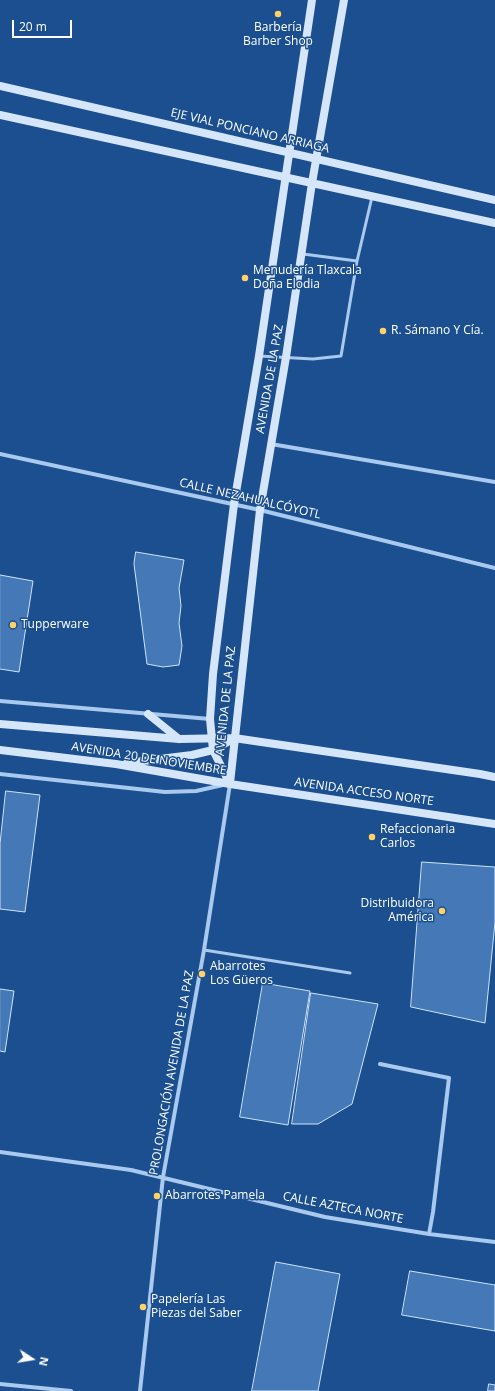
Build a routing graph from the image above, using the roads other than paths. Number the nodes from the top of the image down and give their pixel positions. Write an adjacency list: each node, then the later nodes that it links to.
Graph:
1 (312, 0): 5 (main road, AVENIDA DE LA PAZ)
2 (344, 0): 6 (main road, AVENIDA DE LA PAZ)
3 (0, 86): 5 (main road, EJE VIAL PONCIANO ARRIAGA)
4 (0, 115): 7 (main road)
5 (289, 152): 6 (main road, EJE VIAL PONCIANO ARRIAGA); 7 (main road, AVENIDA DE LA PAZ)
6 (316, 159): 8 (main road, AVENIDA DE LA PAZ); 10 (main road, EJE VIAL PONCIANO ARRIAGA)
7 (286, 177): 8 (main road); 14 (main road, AVENIDA DE LA PAZ)
8 (312, 183): 9 (main road); 12 (main road, AVENIDA DE LA PAZ)
9 (372, 196): 11 (main road); 13 (lane)
10 (495, 200)
11 (495, 223)
12 (302, 254): 13 (lane); 15 (main road, AVENIDA DE LA PAZ)
13 (357, 260): 15 (lane)
14 (259, 356): 15 (lane); 19 (main road, AVENIDA DE LA PAZ)
15 (286, 357): 16 (main road, AVENIDA DE LA PAZ)
16 (271, 444): 18 (street); 20 (main road, AVENIDA DE LA PAZ)
17 (0, 454): 19 (street, CALLE NEZAHUALCÓYOTL)
18 (495, 482)
19 (234, 504): 20 (street, CALLE NEZAHUALCÓYOTL); 24 (main road, AVENIDA DE LA PAZ)
20 (260, 510): 21 (street, CALLE NEZAHUALCÓYOTL); 27 (main road, AVENIDA DE LA PAZ)
21 (495, 568)
22 (0, 701): 23 (street)
23 (148, 714): 24 (street); 28 (main road)
24 (210, 719): 26 (main road, AVENIDA DE LA PAZ)
25 (0, 724): 28 (main road, AVENIDA 20 DE NOVIEMBRE)
26 (212, 738): 27 (main road, AVENIDA 20 DE NOVIEMBRE); 28 (main road, AVENIDA 20 DE NOVIEMBRE); 30 (main road, AVENIDA DE LA PAZ)
27 (234, 738): 30 (main road); 33 (main road); 34 (main road, AVENIDA DE LA PAZ)
28 (179, 739)
29 (0, 750): 31 (main road, AVENIDA 20 DE NOVIEMBRE)
30 (213, 750): 31 (main road); 34 (main road, AVENIDA DE LA PAZ)
31 (116, 764): 34 (main road, AVENIDA 20 DE NOVIEMBRE)
32 (0, 774): 34 (street, AVENIDA 20 DE NOVIEMBRE)
33 (495, 777)
34 (230, 784): 35 (main road, AVENIDA ACCESO NORTE); 36 (street, PROLONGACIÓN AVENIDA DE LA PAZ)
35 (495, 824)
36 (204, 950): 37 (lane); 40 (street, PROLONGACIÓN AVENIDA DE LA PAZ)
37 (350, 973)
38 (380, 1064): 41 (street)
39 (0, 1152): 40 (street, CALLE AZTECA NORTE)
40 (164, 1177): 41 (street, CALLE AZTECA NORTE); 45 (street, PROLONGACIÓN AVENIDA DE LA PAZ)
41 (429, 1234): 42 (street, CALLE AZTECA NORTE)
42 (495, 1242)
43 (0, 1384): 44 (street)
44 (71, 1391)
45 (140, 1391)

